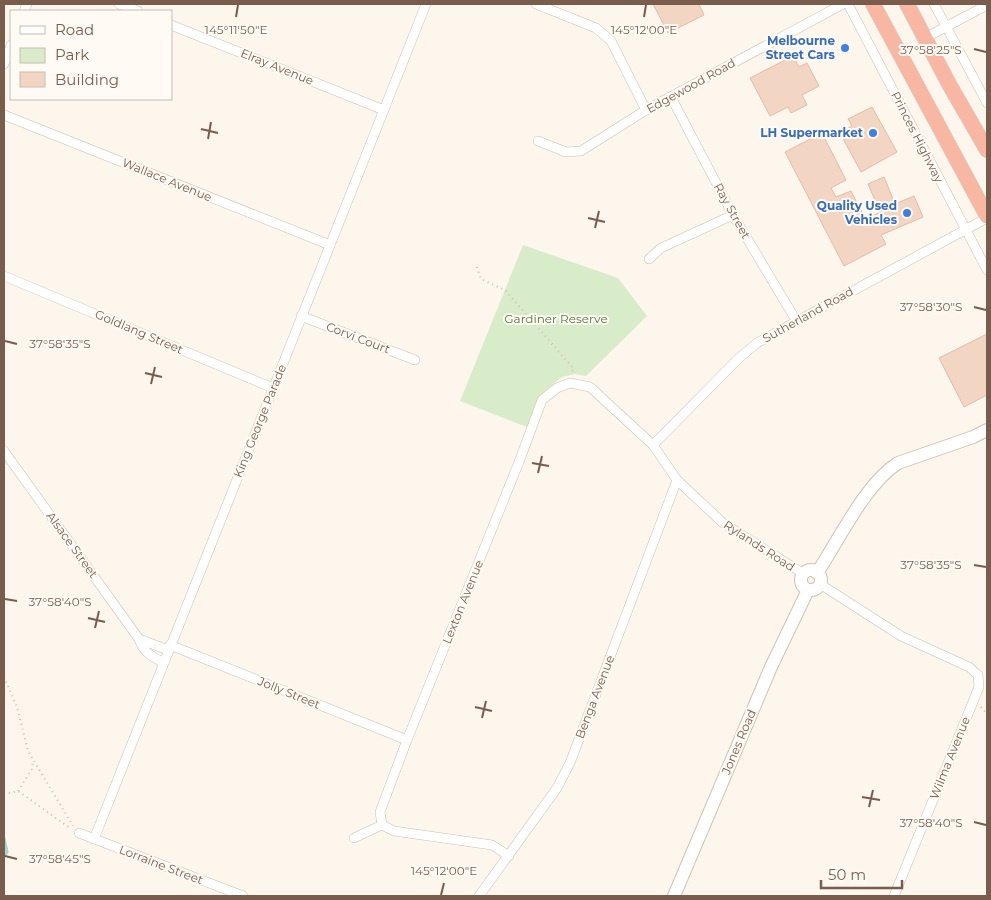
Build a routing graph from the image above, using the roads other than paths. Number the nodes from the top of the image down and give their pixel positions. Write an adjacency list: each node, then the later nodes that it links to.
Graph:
1 (119, 4): 10 (street)
2 (426, 4): 18 (street, King George Parade)
3 (536, 4): 19 (street)
4 (843, 4): 16 (street, Edgewood Road)
5 (848, 4): 25 (street, Princes Highway)
6 (872, 4): 24 (highway, Princes Highway)
7 (907, 4): 13 (highway)
8 (934, 4): 12 (street)
9 (987, 5): 12 (street)
10 (135, 10)
11 (172, 25): 18 (street, Elray Avenue)
12 (947, 27): 13 (street); 17 (street)
13 (925, 38): 22 (highway)
14 (10, 48): 15 (street)
15 (4, 64)
16 (672, 97): 19 (street, Edgewood Road); 23 (street, Ray Street)
17 (987, 103)
18 (384, 110): 26 (street, King George Parade)
19 (646, 110): 21 (street, Edgewood Road)
20 (4, 115): 26 (street, Wallace Avenue)
21 (538, 141)
22 (987, 150)
23 (734, 215): 27 (street); 31 (street, Ray Street)
24 (987, 217): 25 (street, Sutherland Road)
25 (964, 229): 28 (street, Princes Highway); 31 (street, Sutherland Road)
26 (330, 245): 30 (street, King George Parade)
27 (649, 259)
28 (987, 270)
29 (4, 276): 33 (street, Goldlang Street)
30 (301, 316): 32 (street, Corvi Court); 33 (street, King George Parade)
31 (797, 322): 36 (street, Sutherland Road)
32 (415, 360)
33 (274, 388): 41 (street, King George Parade)
34 (590, 388): 36 (street, Rylands Road); 44 (street, Lexton Avenue)
35 (987, 430): 39 (main road)
36 (653, 445): 38 (street, Rylands Road)
37 (4, 451): 40 (street, Alsace Street)
38 (677, 480): 39 (street, Rylands Road); 49 (street, Benga Avenue)
39 (814, 577): 43 (street, Rylands Road); 52 (main road, Jones Road)
40 (140, 639): 41 (street); 42 (street, Alsace Street)
41 (169, 648): 42 (street, King George Parade); 44 (street, Jolly Street)
42 (164, 662): 48 (street, King George Parade)
43 (978, 675): 53 (street, Wilma Avenue)
44 (407, 740): 45 (street, Lexton Avenue)
45 (382, 825): 47 (street); 49 (street)
46 (79, 833): 48 (street, Lorraine Street)
47 (354, 838)
48 (94, 839): 50 (street, Lorraine Street)
49 (509, 856): 51 (street, Benga Avenue)
50 (243, 896)
51 (479, 896)
52 (674, 896)
53 (894, 896)

